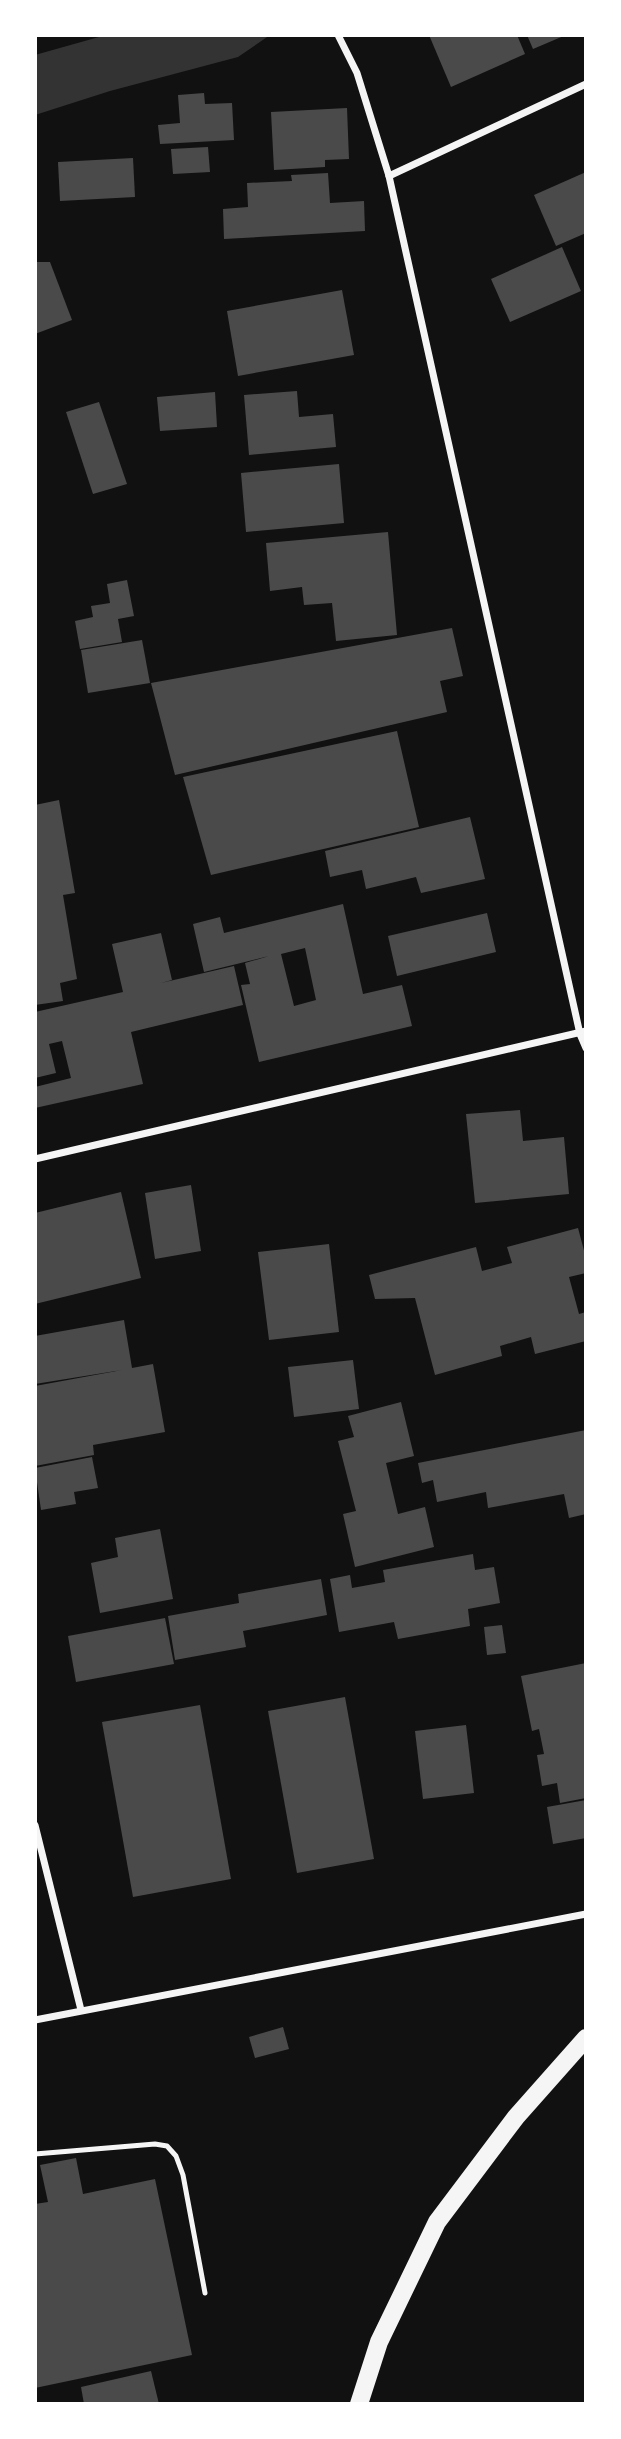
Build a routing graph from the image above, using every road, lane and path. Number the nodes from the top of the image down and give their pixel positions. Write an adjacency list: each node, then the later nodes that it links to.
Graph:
1 (338, 35): 3 (street)
2 (586, 84): 3 (street)
3 (390, 176): 4 (street)
4 (583, 1033): 5 (street); 6 (street)
5 (586, 1048)
6 (35, 1159)
7 (35, 1825): 9 (street)
8 (586, 1914): 9 (street)
9 (81, 2010): 10 (street)
10 (35, 2020)
11 (586, 2038): 14 (main road)
12 (35, 2154): 13 (lane)
13 (205, 2293)
14 (359, 2404)

